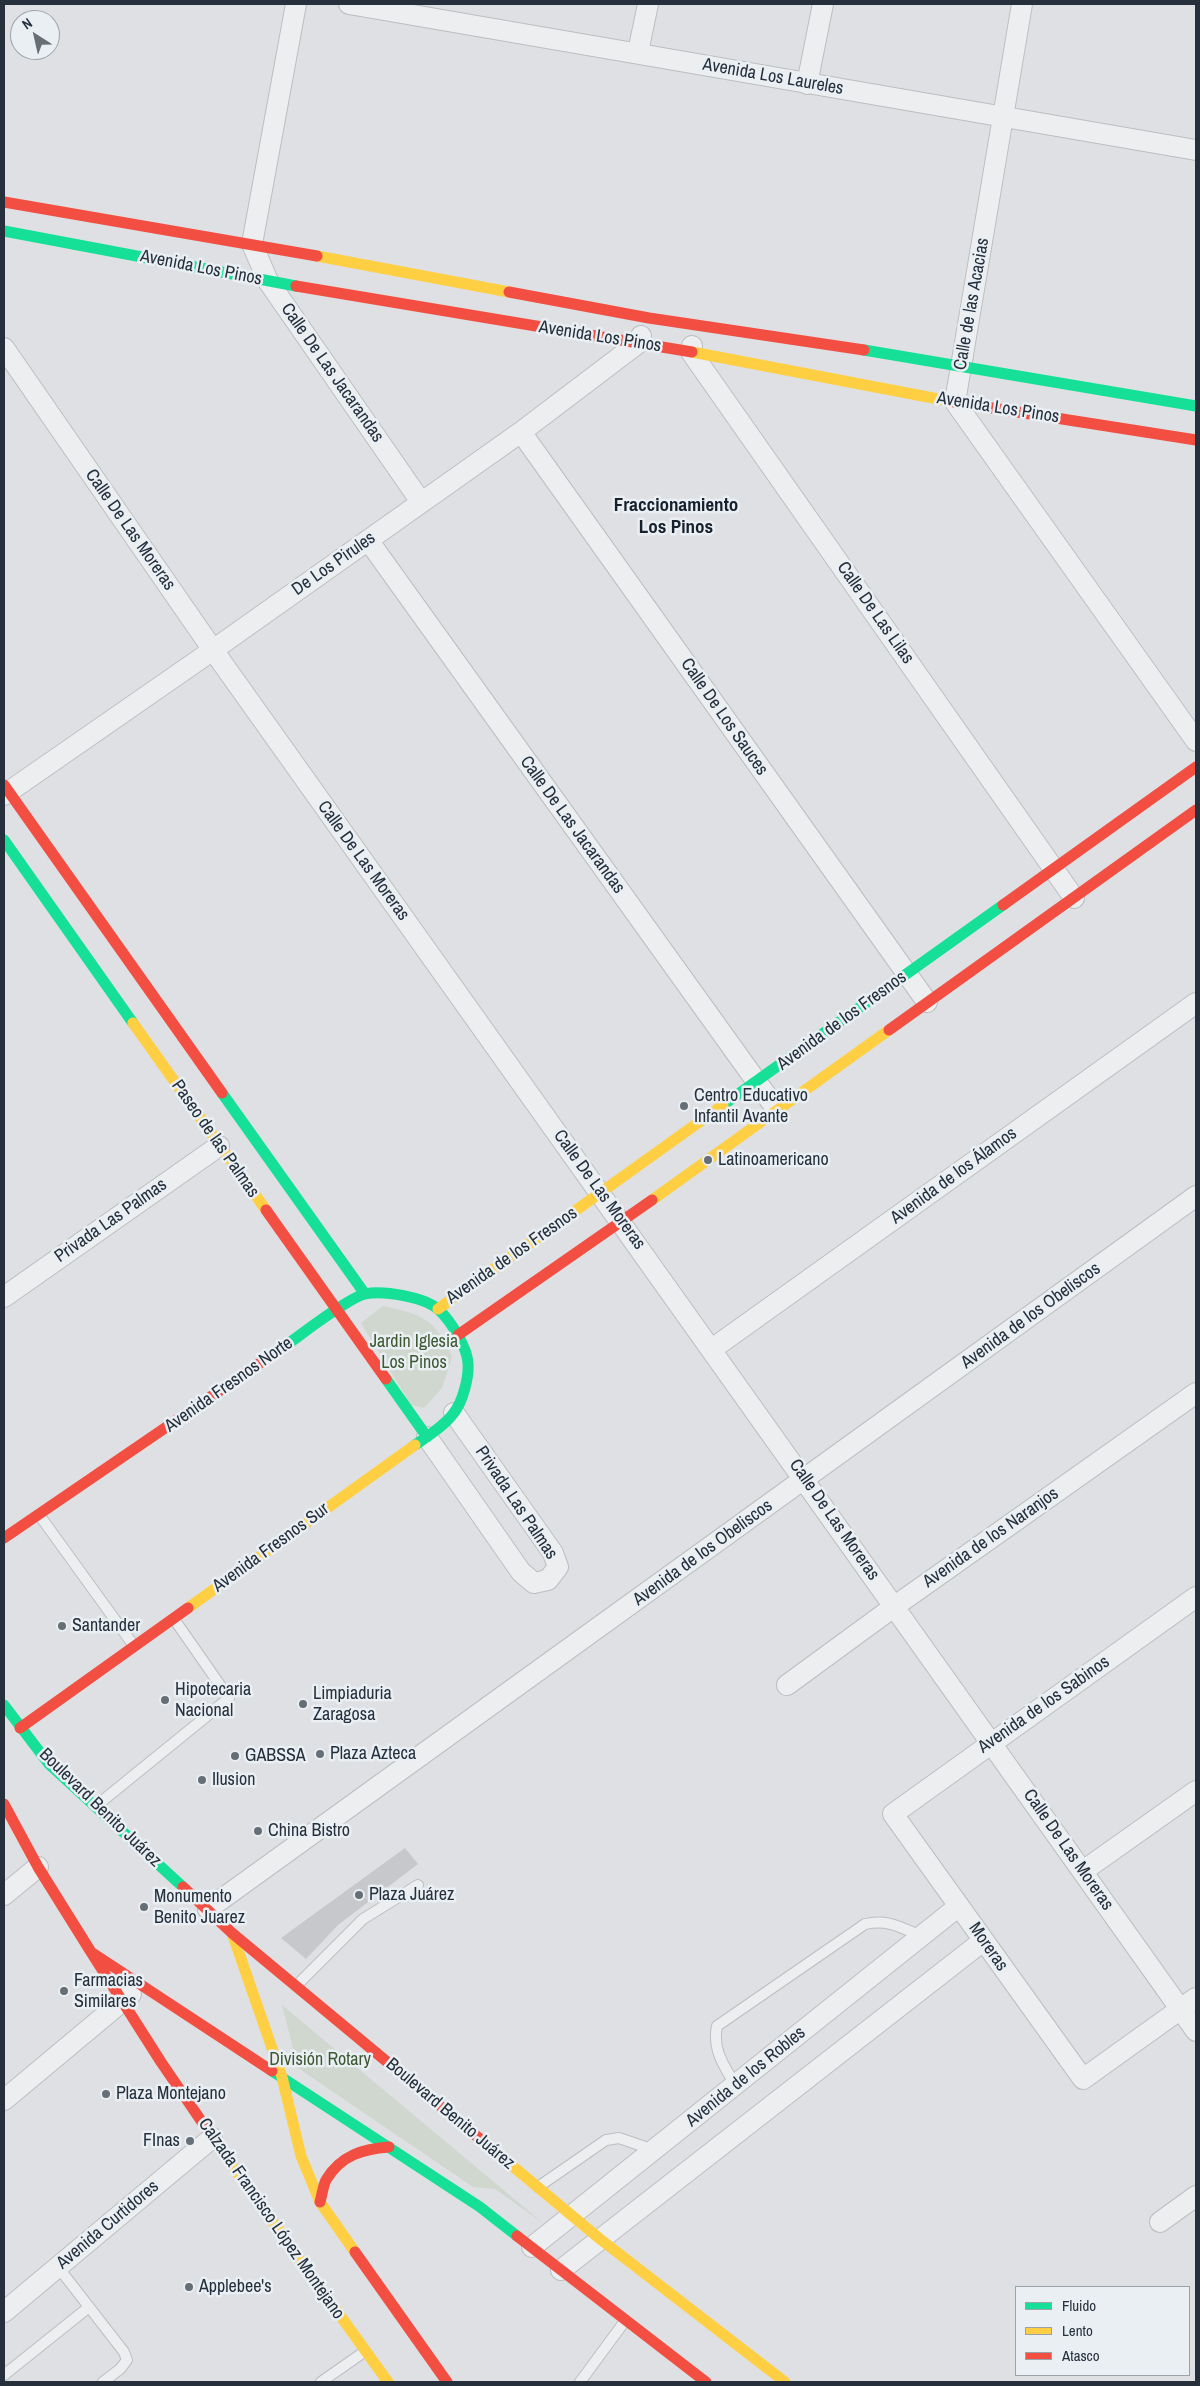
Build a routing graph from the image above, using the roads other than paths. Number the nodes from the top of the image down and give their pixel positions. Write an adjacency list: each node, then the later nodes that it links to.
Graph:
1 (296, 4): 12 (street)
2 (349, 4): 6 (street, Avenida Los Laureles)
3 (648, 4): 6 (street)
4 (823, 4): 7 (street)
5 (1022, 4): 8 (street, Calle de las Acacias)
6 (638, 52): 7 (street, Avenida Los Laureles)
7 (807, 84): 8 (street, Avenida Los Laureles)
8 (1003, 117): 9 (street, Avenida Los Laureles); 19 (street, Calle de las Acacias)
9 (1196, 150)
10 (4, 202): 12 (street, Avenida Los Pinos)
11 (4, 231): 13 (street, Avenida Los Pinos)
12 (252, 244): 13 (street, Calle De Las Jacarandas); 14 (street, Avenida Los Pinos)
13 (268, 281): 16 (street, Avenida Los Pinos); 24 (street, Calle De Las Jacarandas)
14 (649, 318): 15 (street, Avenida Los Pinos); 16 (street, De Los Pirules)
15 (694, 324): 18 (street); 19 (street, Avenida Los Pinos)
16 (637, 344): 18 (street, Avenida Los Pinos); 22 (street, De Los Pirules)
17 (4, 348): 26 (street, Calle De Las Moreras)
18 (691, 352): 20 (street, Avenida Los Pinos); 32 (street, Calle De Las Lilas)
19 (961, 365): 20 (street, Calle de las Acacias); 21 (street, Avenida Los Pinos)
20 (955, 402): 23 (street, Avenida Los Pinos); 27 (street)
21 (1196, 406)
22 (521, 432): 24 (street, De Los Pirules); 34 (street, Calle De Los Sauces)
23 (1196, 440)
24 (421, 502): 25 (street, De Los Pirules)
25 (368, 540): 26 (street, De Los Pirules); 37 (street, Calle De Las Jacarandas)
26 (213, 650): 29 (street, De Los Pirules); 40 (street, Calle De Las Moreras)
27 (1196, 741)
28 (1196, 767): 32 (street, Avenida de los Fresnos)
29 (5, 791): 43 (street, Paseo de las Palmas)
30 (1196, 810): 33 (street, Avenida de los Fresnos)
31 (4, 840): 39 (street, Paseo de las Palmas)
32 (1053, 869): 33 (street, Calle De Las Lilas); 34 (street, Avenida de los Fresnos)
33 (1074, 898): 35 (street, Avenida de los Fresnos)
34 (907, 975): 35 (street, Calle De Los Sauces); 37 (street, Avenida de los Fresnos)
35 (927, 1002): 38 (street, Avenida de los Fresnos)
36 (1196, 1003): 48 (street, Avenida de los Álamos)
37 (757, 1082): 38 (street, Calle De Las Jacarandas); 40 (street, Avenida de los Fresnos)
38 (777, 1110): 42 (street, Avenida de los Fresnos)
39 (219, 1146): 44 (street, Privada Las Palmas); 46 (street, Paseo de las Palmas)
40 (601, 1193): 42 (street, Calle De Las Moreras); 45 (street, Avenida de los Fresnos)
41 (1196, 1196): 52 (street, Avenida de los Obeliscos)
42 (621, 1222): 47 (street, Avenida de los Fresnos); 48 (street, Calle De Las Moreras)
43 (365, 1294): 45 (street, Avenida Fresnos Norte); 46 (street, Avenida Fresnos Norte)
44 (4, 1297)
45 (438, 1309): 47 (street, Avenida Fresnos Norte)
46 (337, 1310): 51 (street, Paseo de las Palmas); 53 (street, Avenida Fresnos Norte)
47 (458, 1335): 50 (street, Avenida Fresnos Sur)
48 (712, 1349): 52 (street, Calle De Las Moreras)
49 (1196, 1393): 56 (street, Avenida de los Naranjos)
50 (454, 1413): 51 (street, Avenida Fresnos Sur); 51 (street, Privada Las Palmas)
51 (427, 1437): 57 (street, Avenida Fresnos Sur)
52 (805, 1480): 56 (street, Calle De Las Moreras); 72 (street, Avenida de los Obeliscos)
53 (39, 1516): 54 (street, Avenida Fresnos Norte); 58 (lane)
54 (4, 1538)
55 (1196, 1597): 62 (street, Avenida de los Sabinos)
56 (894, 1606): 59 (street, Avenida de los Naranjos); 62 (street, Calle De Las Moreras)
57 (174, 1618): 58 (street, Avenida Fresnos Sur); 65 (lane)
58 (134, 1646): 61 (street, Avenida Fresnos Sur)
59 (787, 1684)
60 (4, 1705): 61 (street, Boulevard Benito Juárez)
61 (20, 1728): 65 (street, Boulevard Benito Juárez)
62 (992, 1742): 66 (street, Avenida de los Sabinos); 68 (street, Calle De Las Moreras)
63 (1196, 1791): 68 (street)
64 (4, 1804): 67 (street, Calzada Francisco López Montejano)
65 (95, 1806): 72 (street, Boulevard Benito Juárez)
66 (893, 1814): 71 (street, Moreras)
67 (38, 1867): 70 (street); 76 (street, Calzada Francisco López Montejano)
68 (1083, 1871): 80 (street, Calle De Las Moreras)
69 (418, 1885): 78 (lane)
70 (4, 1895)
71 (959, 1906): 74 (street, Avenida de los Robles); 75 (street, Moreras)
72 (208, 1909): 73 (street, Boulevard Benito Juárez)
73 (232, 1933): 78 (street, Boulevard Benito Juárez); 82 (street)
74 (921, 1936): 83 (street, Avenida de los Robles); 83 (lane)
75 (984, 1942): 80 (street, Moreras); 93 (street)
76 (91, 1952): 77 (street); 79 (street, Calzada Francisco López Montejano)
77 (140, 1985): 79 (street); 82 (street)
78 (296, 1986): 88 (street, Boulevard Benito Juárez)
79 (121, 2002): 84 (street); 85 (street, Calzada Francisco López Montejano)
80 (1188, 2003): 81 (street, Calle De Las Moreras)
81 (1196, 2031)
82 (282, 2077): 86 (street); 90 (street)
83 (735, 2085): 87 (street, Avenida de los Robles)
84 (4, 2100)
85 (212, 2138): 95 (street, Avenida Curtidores); 100 (street, Calzada Francisco López Montejano)
86 (389, 2147): 90 (street); 94 (street)
87 (654, 2150): 88 (lane); 91 (street, Avenida de los Robles)
88 (538, 2187): 91 (street, Boulevard Benito Juárez)
89 (1196, 2196): 92 (street)
90 (320, 2202): 105 (street)
91 (572, 2216): 93 (street, Boulevard Benito Juárez); 94 (street, Avenida de los Robles)
92 (1160, 2222)
93 (600, 2239): 96 (street); 108 (street, Boulevard Benito Juárez)
94 (532, 2248): 96 (street)
95 (58, 2267): 97 (lane); 98 (street, Avenida Curtidores)
96 (561, 2270): 99 (street)
97 (89, 2307): 101 (lane); 103 (lane)
98 (4, 2312)
99 (626, 2320): 106 (lane); 107 (street)
100 (365, 2351): 102 (street, Calzada Francisco López Montejano); 104 (lane)
101 (4, 2375)
102 (385, 2381)
103 (103, 2382)
104 (321, 2382)
105 (447, 2382)
106 (580, 2382)
107 (706, 2382)
108 (785, 2382)

